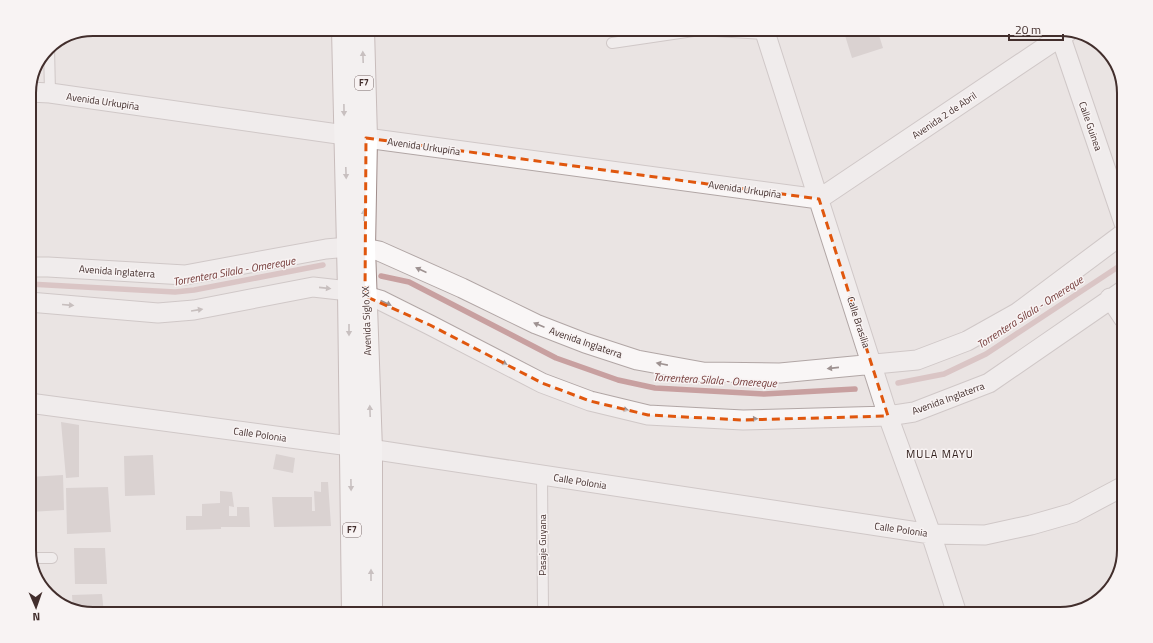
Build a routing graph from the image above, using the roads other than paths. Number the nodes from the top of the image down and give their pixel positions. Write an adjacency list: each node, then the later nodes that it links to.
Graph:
1 (344, 36): 11 (highway, Avenida Siglo XX / F7, one-way to 11)
2 (362, 36): 11 (highway, Avenida Siglo XX / F7, one-way to 2)
3 (659, 36): 7 (lane)
4 (766, 36): 12 (street, Calle Brasilia)
5 (1059, 36): 12 (street, Avenida 2 de Abril)
6 (1064, 36): 13 (street, Calle Guinea)
7 (612, 43)
8 (50, 56): 10 (lane)
9 (36, 92): 10 (street, Avenida Urkupiña)
10 (50, 93): 11 (street, Avenida Urkupiña)
11 (355, 136): 12 (street, Avenida Urkupiña); 15 (highway, Avenida Siglo XX / F7)
12 (819, 198): 20 (street, Calle Brasilia)
13 (1117, 201)
14 (1117, 238): 20 (street, Avenida Inglaterra)
15 (356, 247): 16 (street, Avenida Inglaterra); 17 (highway, Avenida Siglo XX / F7); 20 (street, Avenida Inglaterra, one-way to 15)
16 (36, 267)
17 (357, 293): 19 (street, Avenida Inglaterra, one-way to 17); 22 (street, Avenida Inglaterra, one-way to 22); 23 (highway, Avenida Siglo XX / F7, one-way to 23); 24 (highway, Avenida Siglo XX / F7, one-way to 17)
18 (1117, 294): 22 (street, Avenida Inglaterra)
19 (36, 303)
20 (872, 364): 22 (street, Calle Brasilia)
21 (36, 404): 23 (street, Calle Polonia)
22 (888, 416): 27 (street, Calle Brasilia)
23 (350, 446): 24 (street, Calle Polonia); 30 (highway, Avenida Siglo XX / F7, one-way to 30)
24 (371, 450): 25 (street, Calle Polonia); 31 (highway, Avenida Siglo XX / F7, one-way to 24)
25 (542, 475): 27 (street, Calle Polonia); 32 (lane, Pasaje Guyana)
26 (1117, 490): 27 (street, Calle Polonia)
27 (931, 534): 33 (street, Calle Brasilia)
28 (37, 558): 29 (lane)
29 (52, 558)
30 (353, 607)
31 (371, 607)
32 (542, 607)
33 (955, 607)

